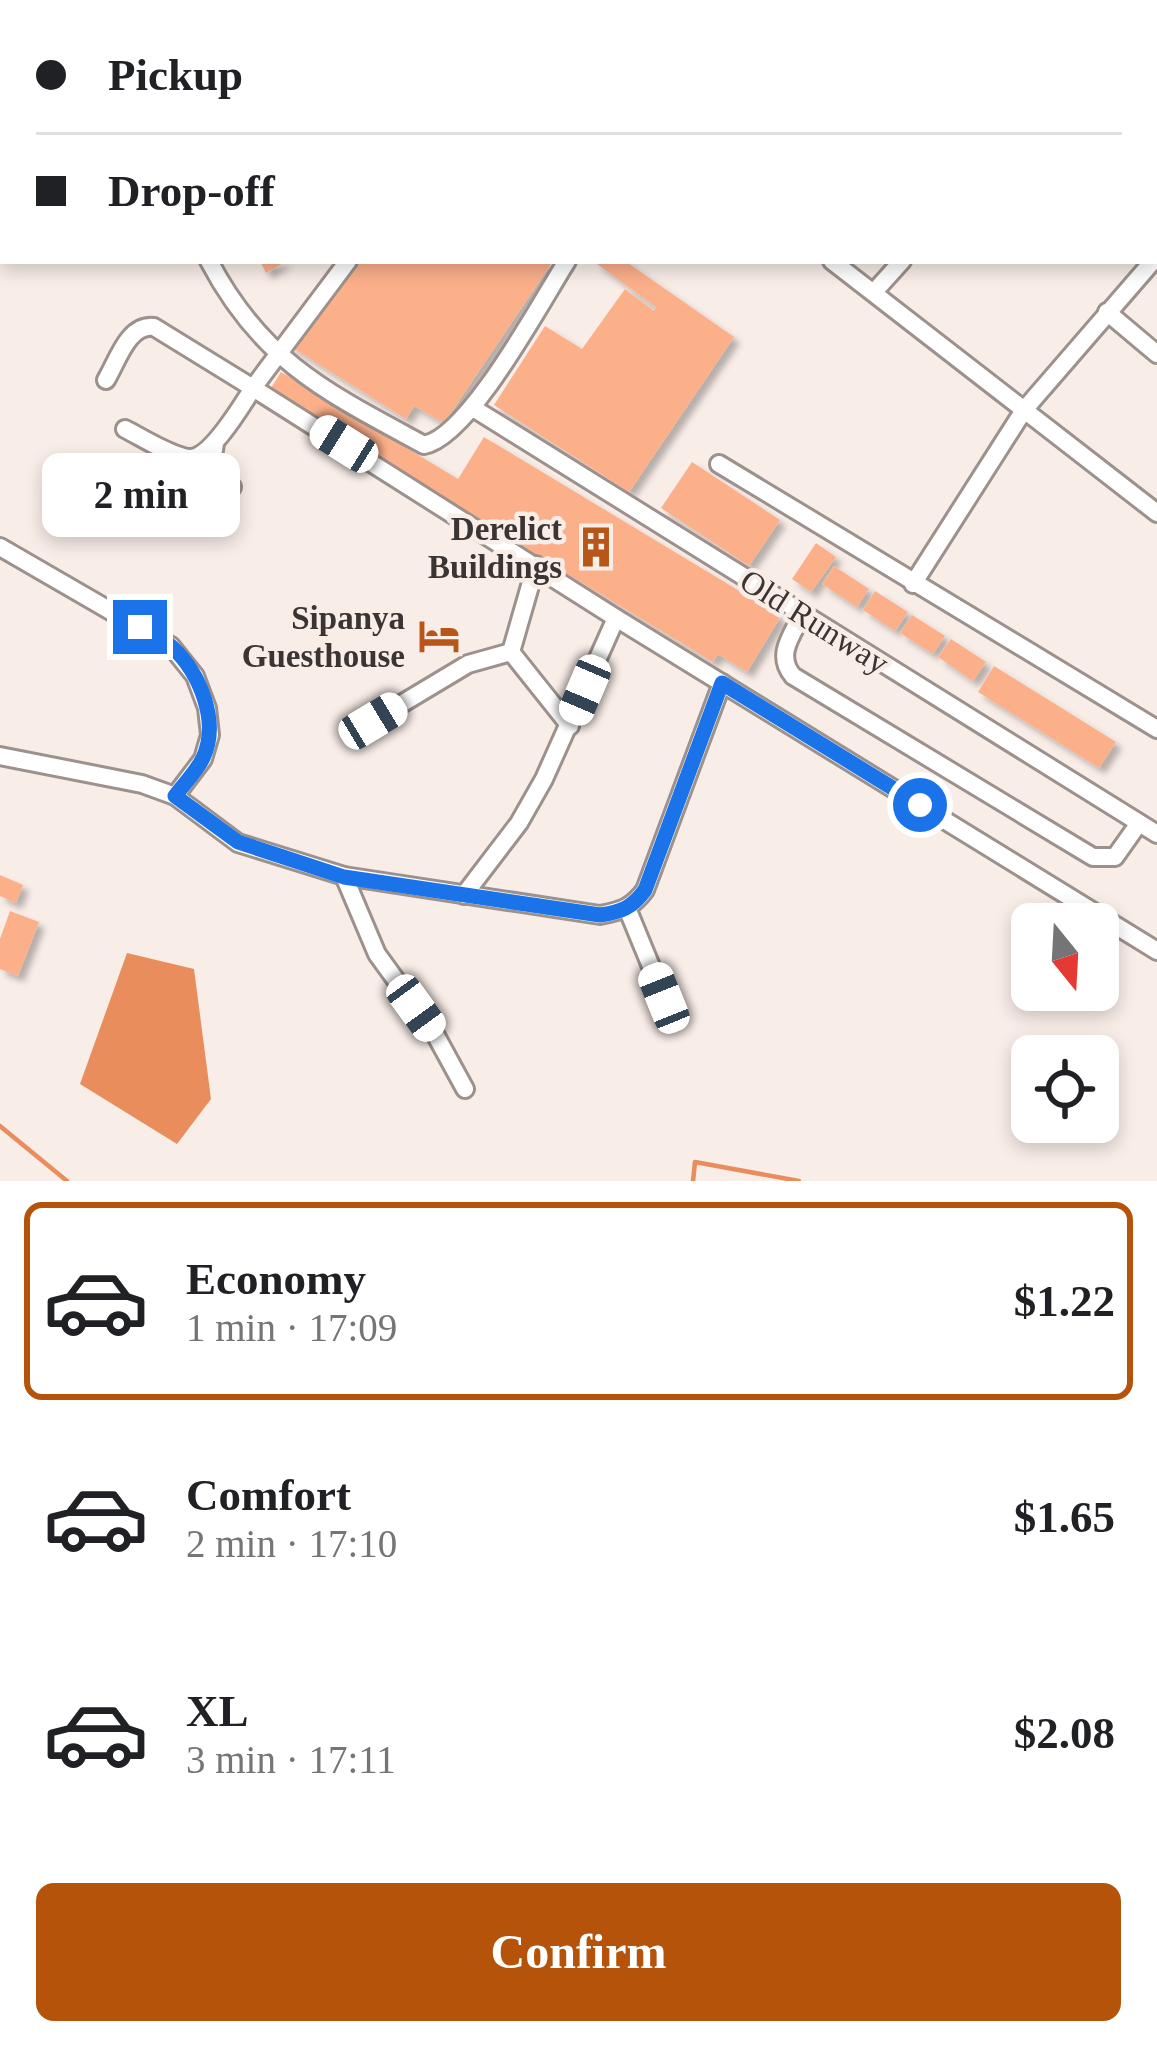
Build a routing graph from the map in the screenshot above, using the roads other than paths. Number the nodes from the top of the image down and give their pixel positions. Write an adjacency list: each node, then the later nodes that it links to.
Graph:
1 (210, 264): 10 (street)
2 (346, 264): 10 (street)
3 (565, 264): 13 (street)
4 (836, 264): 7 (street)
5 (899, 264): 7 (street)
6 (1150, 264): 8 (street)
7 (874, 292): 14 (street)
8 (1107, 312): 9 (street); 14 (street)
9 (1157, 354)
10 (277, 356): 12 (street); 13 (street)
11 (106, 380): 12 (street)
12 (254, 388): 16 (street); 21 (street)
13 (473, 408): 23 (street, Old Runway)
14 (1024, 410): 19 (street); 22 (street)
15 (125, 429): 16 (street)
16 (215, 443): 18 (street)
17 (718, 464): 22 (street)
18 (232, 487)
19 (1157, 513)
20 (0, 547): 31 (street)
21 (536, 565): 24 (street); 25 (street)
22 (913, 584): 29 (street)
23 (803, 614): 32 (street, Old Runway); 32 (street)
24 (616, 618): 26 (street); 28 (street)
25 (511, 652): 27 (street); 28 (street)
26 (722, 683): 36 (street); 37 (street)
27 (373, 721)
28 (569, 726): 35 (street)
29 (1157, 729)
30 (0, 756): 31 (street)
31 (175, 796): 34 (street)
32 (1139, 823): 33 (street, Old Runway)
33 (1157, 834)
34 (344, 877): 35 (street); 39 (street)
35 (464, 896): 36 (street)
36 (627, 908): 38 (street)
37 (1157, 951)
38 (664, 998)
39 (465, 1089)

